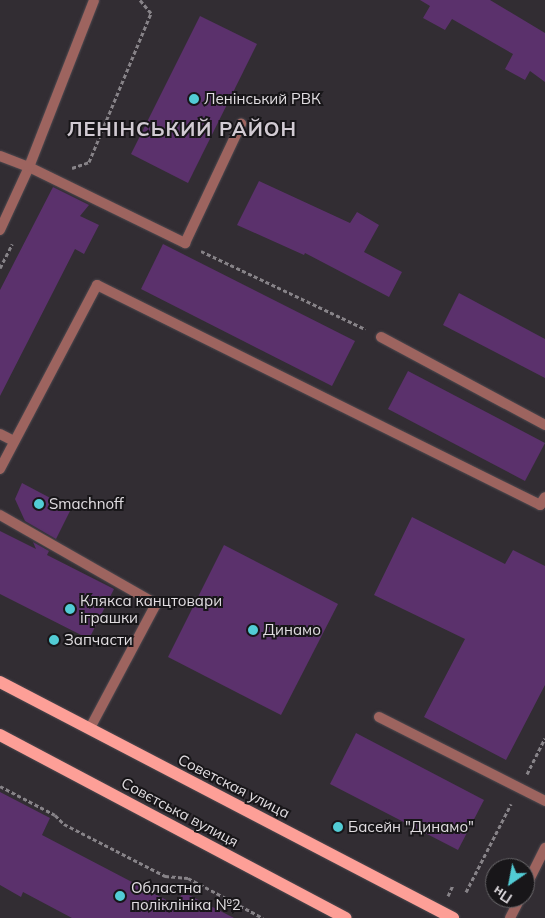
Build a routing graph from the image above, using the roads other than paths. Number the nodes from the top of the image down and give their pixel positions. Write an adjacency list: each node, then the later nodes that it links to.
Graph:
1 (94, 0): 4 (street)
2 (241, 124): 4 (street)
3 (0, 156): 4 (street)
4 (29, 167): 5 (street)
5 (0, 230)
6 (381, 337): 7 (street)
7 (545, 425)
8 (0, 434): 9 (street)
9 (14, 441): 10 (street); 11 (street)
10 (0, 469)
11 (545, 497)
12 (0, 515): 15 (street)
13 (0, 682): 15 (main road, Советская улица)
14 (379, 717): 17 (street)
15 (90, 728): 21 (main road, Советская улица)
16 (0, 735): 20 (main road, Совєтська вулиця)
17 (545, 801)
18 (545, 848): 19 (street)
19 (535, 868)
20 (345, 918)
21 (454, 918)

